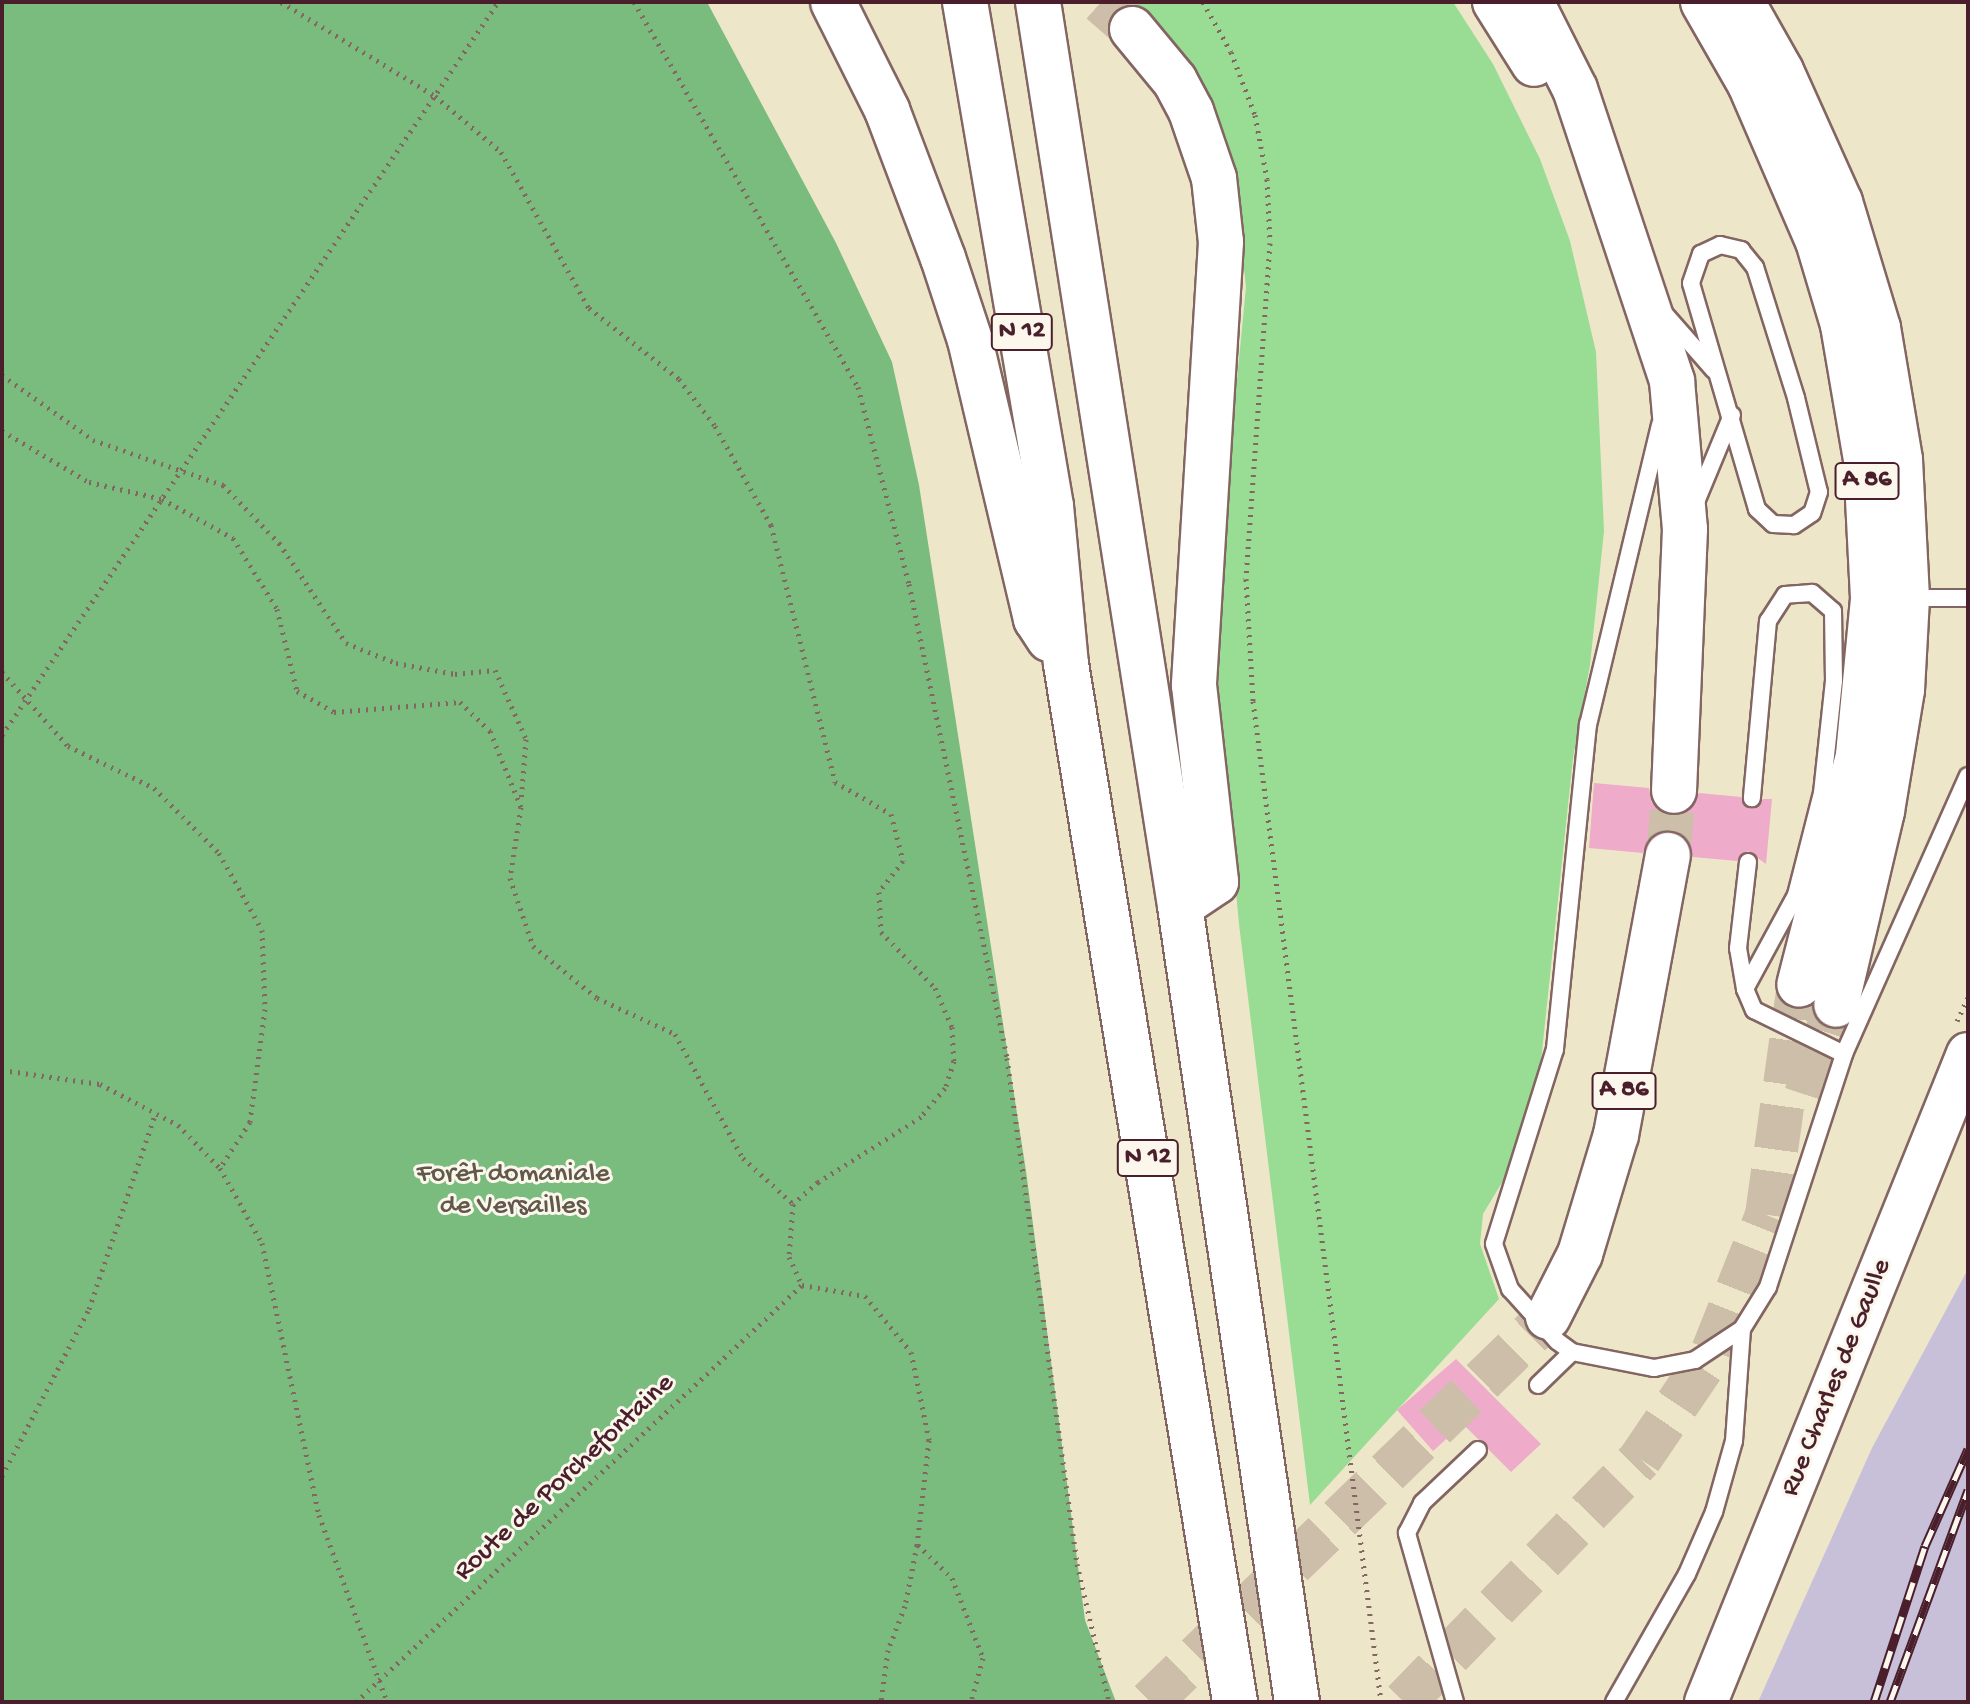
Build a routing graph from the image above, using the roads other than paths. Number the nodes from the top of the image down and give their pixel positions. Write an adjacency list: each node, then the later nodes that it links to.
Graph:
1 (833, 2): 10 (highway)
2 (841, 2): 10 (highway)
3 (965, 2): 18 (highway, N 12)
4 (1038, 2): 24 (highway, N 12)
5 (1495, 2): 11 (highway)
6 (1531, 2): 11 (highway)
7 (1703, 2): 16 (highway, A 86)
8 (1742, 2): 16 (highway)
9 (1132, 29): 24 (highway)
10 (887, 110): 18 (highway)
11 (1638, 277): 12 (lane); 13 (highway)
12 (1719, 376): 14 (lane); 14 (lane)
13 (1672, 381): 15 (highway); 29 (lane)
14 (1732, 415): 15 (lane)
15 (1685, 529): 20 (highway)
16 (1907, 598): 17 (lane)
17 (1968, 598)
18 (1066, 664): 32 (highway, N 12)
19 (1968, 776): 26 (lane)
20 (1674, 791)
21 (1752, 798): 25 (lane)
22 (1668, 855): 29 (highway, A 86)
23 (1748, 862): 25 (lane)
24 (1180, 906): 35 (highway, N 12)
25 (1745, 989): 26 (lane)
26 (1844, 1054): 28 (lane)
27 (1968, 1054): 38 (main road, Rue Charles de Gaulle)
28 (1742, 1329): 29 (lane); 37 (lane)
29 (1560, 1334): 30 (lane)
30 (1538, 1385)
31 (1478, 1450): 36 (lane)
32 (1229, 1652): 33 (highway); 34 (highway, N 12)
33 (1210, 1702)
34 (1235, 1702)
35 (1297, 1702)
36 (1455, 1702)
37 (1614, 1702)
38 (1706, 1702)

